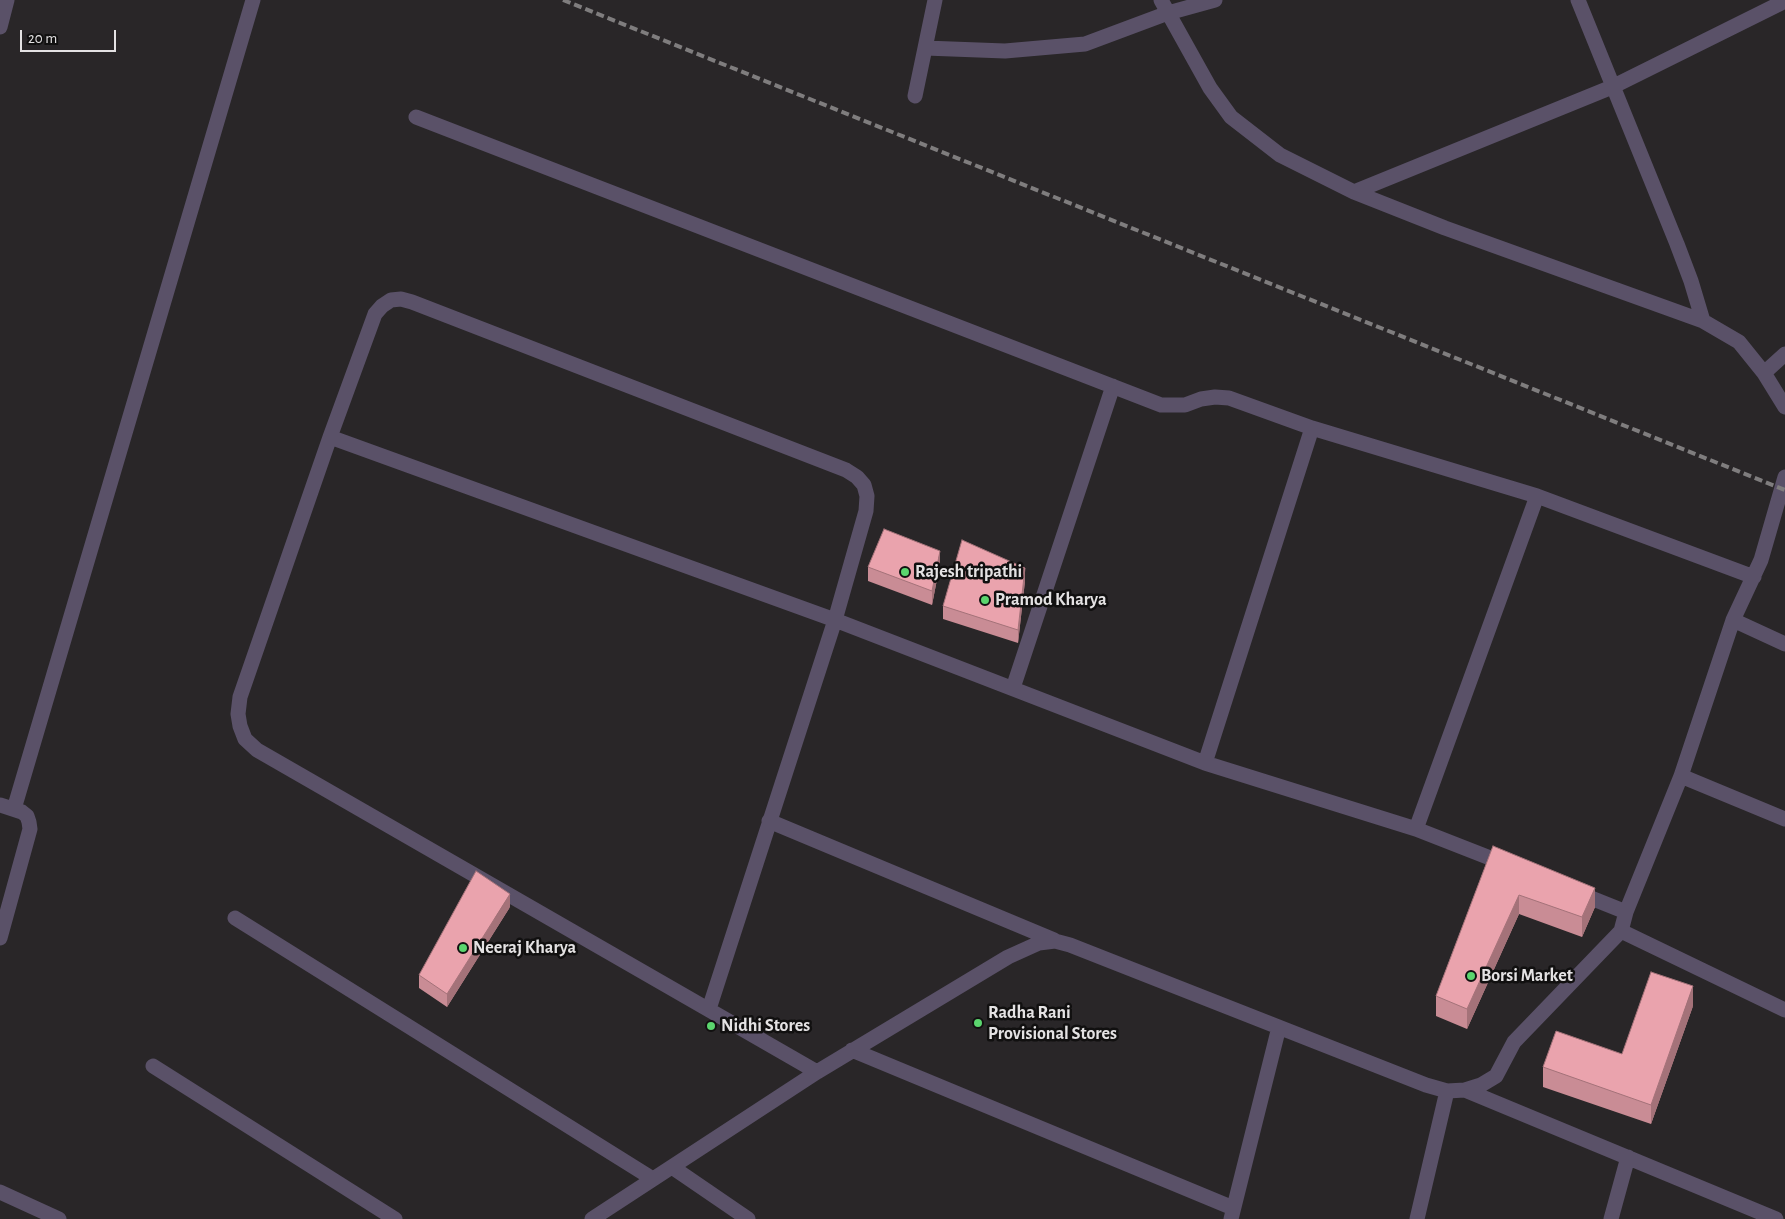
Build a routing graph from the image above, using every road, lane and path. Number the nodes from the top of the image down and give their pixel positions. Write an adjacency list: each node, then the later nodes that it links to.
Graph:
1 (8, 0): 8 (street)
2 (252, 0): 30 (street)
3 (935, 0): 9 (street)
4 (1215, 0): 7 (street)
5 (1578, 0): 10 (street)
6 (1785, 1): 10 (street)
7 (1164, 6): 9 (street); 13 (street)
8 (0, 27)
9 (925, 48): 11 (street)
10 (1612, 86): 13 (street); 14 (street)
11 (915, 96)
12 (416, 117): 17 (street)
13 (1354, 192): 14 (street)
14 (1703, 321): 16 (street)
15 (1785, 354): 16 (street)
16 (1764, 373): 18 (street)
17 (1113, 386): 19 (street); 27 (street)
18 (1785, 407)
19 (1312, 428): 22 (street); 28 (street)
20 (330, 437): 24 (street); 24 (street); 41 (street)
21 (1785, 477): 23 (street)
22 (1537, 496): 23 (street); 33 (street)
23 (1754, 577): 25 (street)
24 (835, 620): 27 (street); 32 (street)
25 (1733, 620): 26 (street); 29 (street)
26 (1785, 644)
27 (1013, 688): 28 (street)
28 (1205, 763): 33 (street)
29 (1681, 776): 31 (street); 36 (street)
30 (7, 807): 39 (street)
31 (1785, 820)
32 (770, 821): 40 (street); 41 (street)
33 (1416, 829): 34 (street)
34 (1526, 872)
35 (1562, 887): 36 (street)
36 (1626, 912): 38 (street)
37 (235, 918): 51 (street)
38 (1622, 931): 42 (street); 47 (street)
39 (0, 938)
40 (1055, 941): 43 (street); 44 (street)
41 (709, 1009): 46 (street)
42 (1785, 1010)
43 (1280, 1027): 48 (street); 53 (street)
44 (852, 1050): 46 (street); 53 (street)
45 (153, 1066): 55 (street)
46 (817, 1072): 50 (street)
47 (1465, 1090): 48 (street); 49 (street)
48 (1447, 1091): 58 (street)
49 (1628, 1158): 59 (street); 60 (street)
50 (672, 1167): 51 (street); 57 (street)
51 (653, 1179): 56 (street)
52 (0, 1192): 54 (street)
53 (1232, 1213)
54 (59, 1219)
55 (395, 1219)
56 (592, 1219)
57 (748, 1219)
58 (1417, 1219)
59 (1611, 1219)
60 (1776, 1219)

